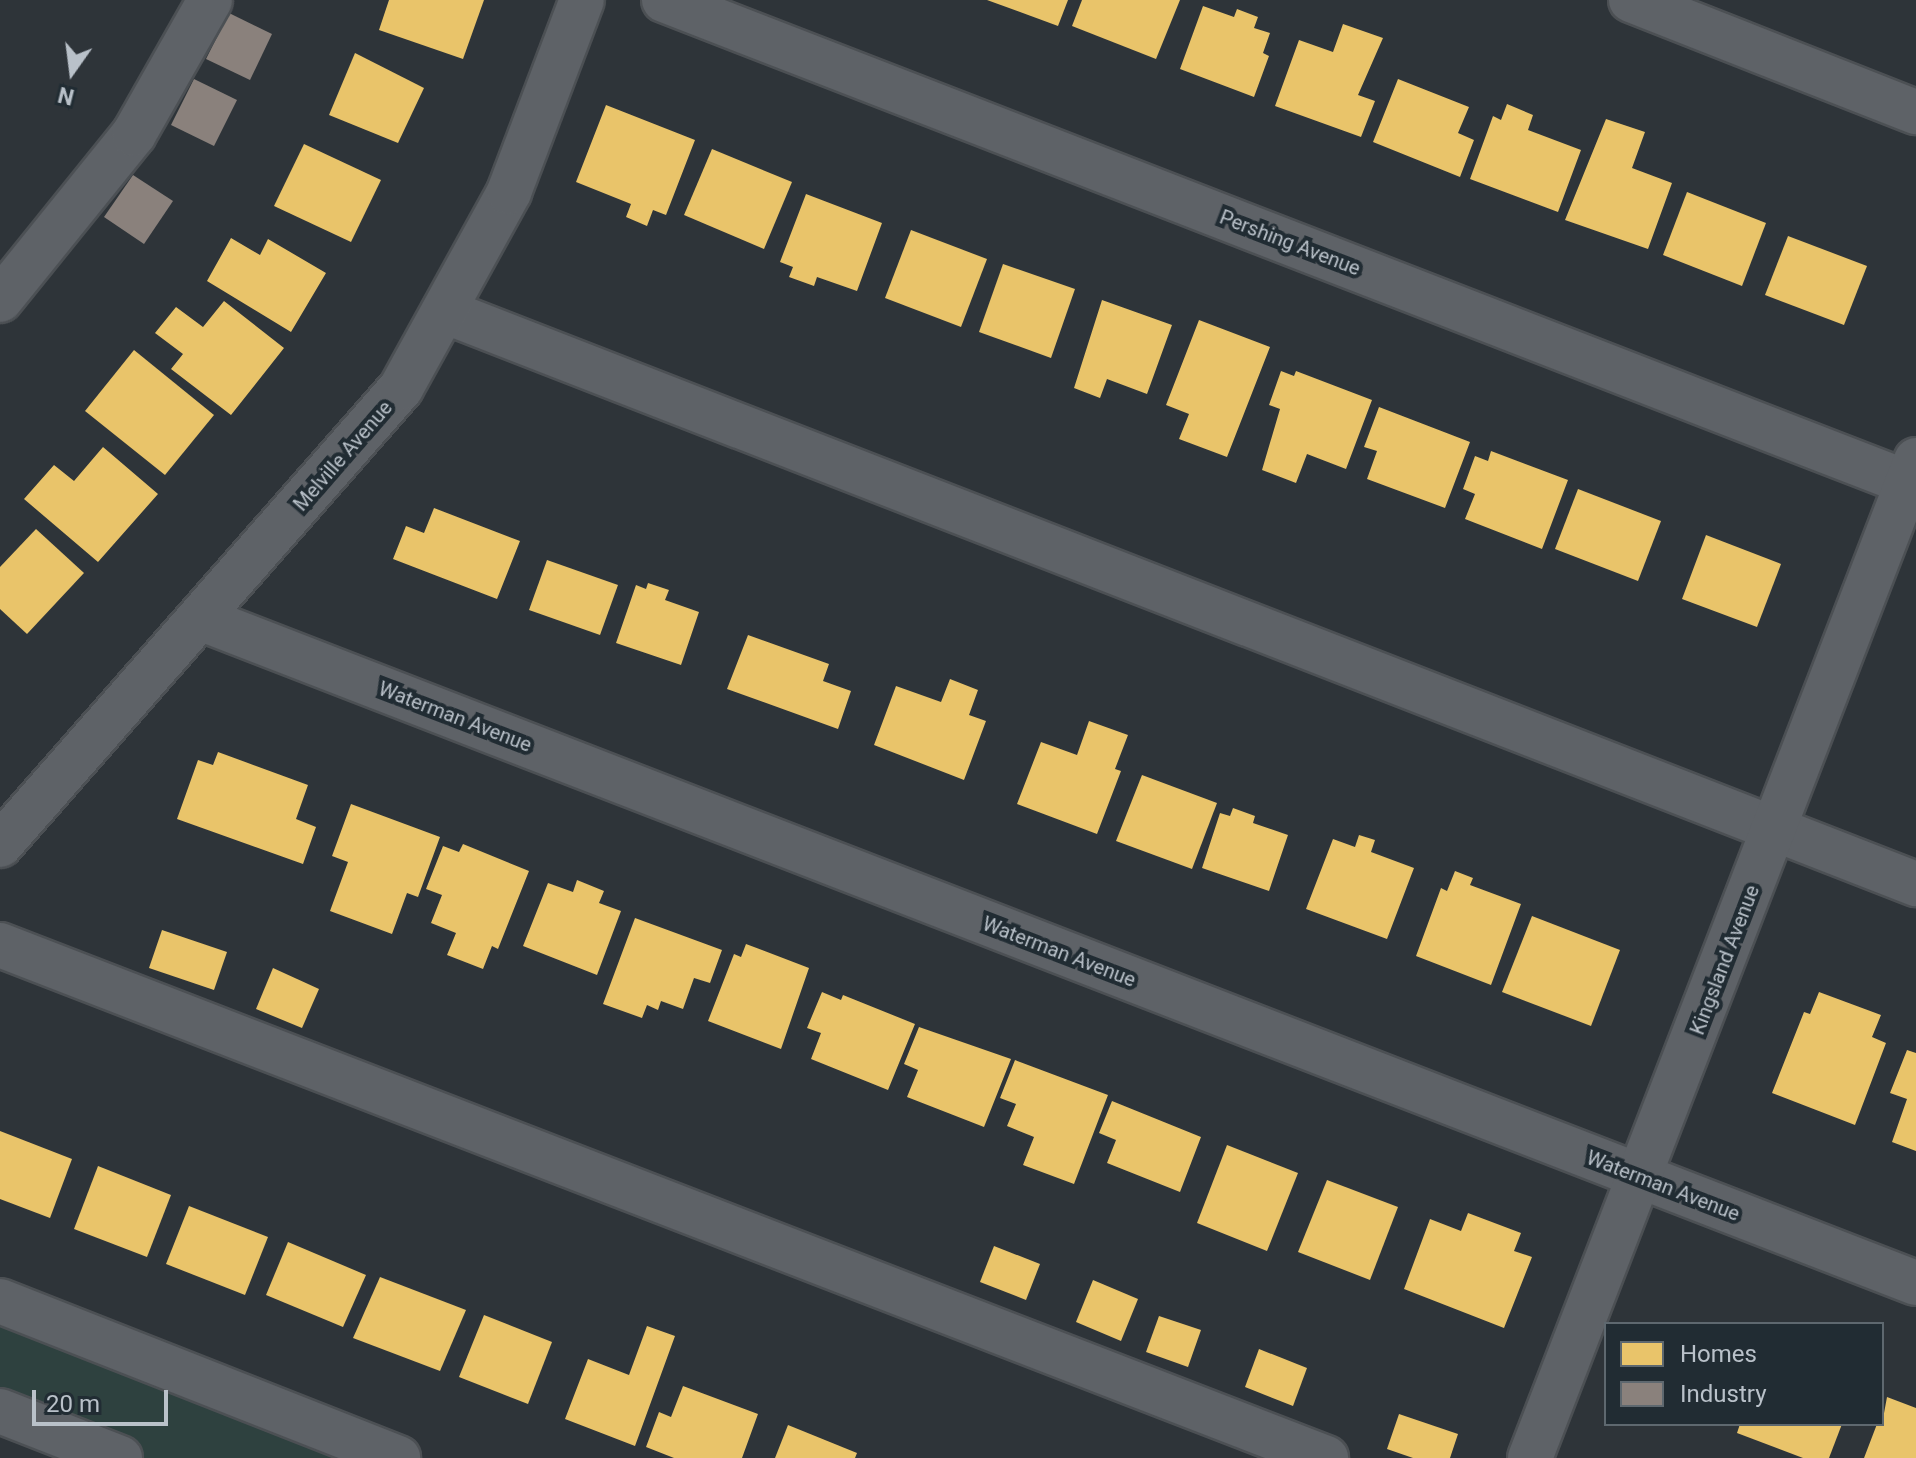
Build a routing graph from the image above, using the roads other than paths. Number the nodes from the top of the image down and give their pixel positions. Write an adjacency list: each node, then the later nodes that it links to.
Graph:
1 (210, 0): 6 (street)
2 (582, 0): 7 (street, Melville Avenue)
3 (664, 0): 8 (street, Pershing Avenue)
4 (1631, 0): 5 (street)
5 (1916, 112)
6 (0, 300)
7 (444, 311): 9 (street, Melville Avenue); 10 (street)
8 (1913, 476): 10 (street, Kingsland Avenue)
9 (202, 619): 11 (street, Melville Avenue); 14 (street, Waterman Avenue)
10 (1775, 830): 12 (street); 14 (street, Kingsland Avenue)
11 (0, 845)
12 (1916, 884)
13 (0, 945): 20 (street)
14 (1640, 1177): 15 (street, Waterman Avenue); 21 (street, Kingsland Avenue)
15 (1916, 1283)
16 (0, 1301): 19 (street)
17 (0, 1411): 18 (street)
18 (120, 1458)
19 (398, 1458)
20 (1326, 1458)
21 (1530, 1458)

